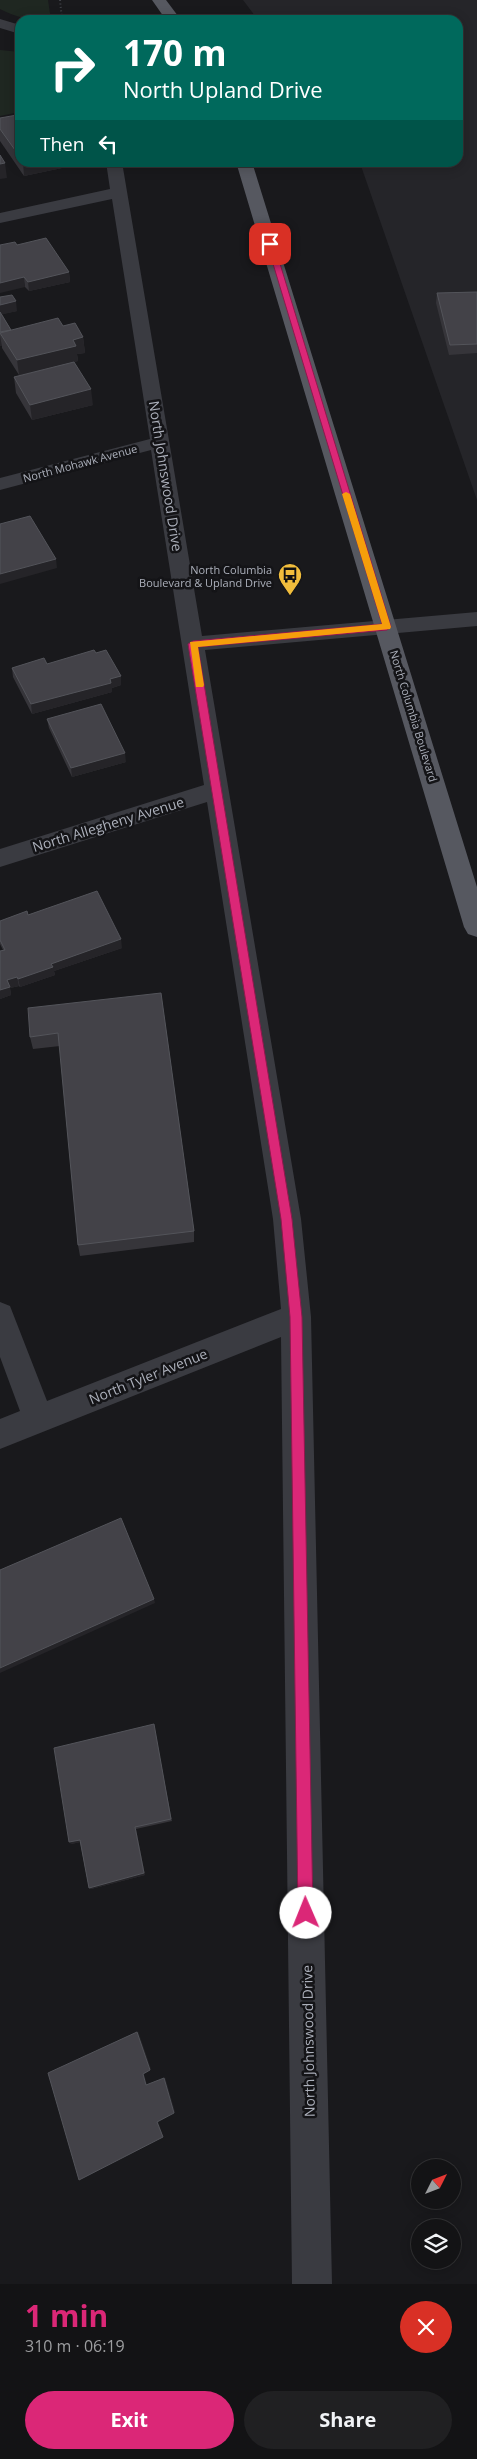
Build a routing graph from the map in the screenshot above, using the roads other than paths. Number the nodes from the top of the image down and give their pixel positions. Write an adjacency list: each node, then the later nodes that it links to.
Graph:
1 (159, 0): 2 (main road)
2 (170, 15)
3 (0, 22): 4 (street)
4 (15, 28)
5 (15, 38): 6 (street)
6 (0, 39)
7 (115, 167): 9 (street, North Johnswood Drive)
8 (246, 167): 14 (main road, North Columbia Boulevard)
9 (120, 192): 10 (street); 11 (street, North Johnswood Drive)
10 (0, 218)
11 (160, 442): 12 (street, North Mohawk Avenue); 15 (street, North Johnswood Drive)
12 (0, 484)
13 (477, 619): 14 (street)
14 (387, 627): 15 (street); 18 (main road, North Columbia Boulevard)
15 (193, 644): 16 (street, North Johnswood Drive)
16 (216, 790): 17 (street, North Allegheny Avenue); 20 (street, North Johnswood Drive)
17 (0, 858)
18 (477, 927)
19 (0, 1316): 21 (street)
20 (296, 1317): 21 (street, North Tyler Avenue); 23 (street, North Johnswood Drive)
21 (38, 1419): 22 (street, North Tyler Avenue)
22 (0, 1434)
23 (304, 2280)

